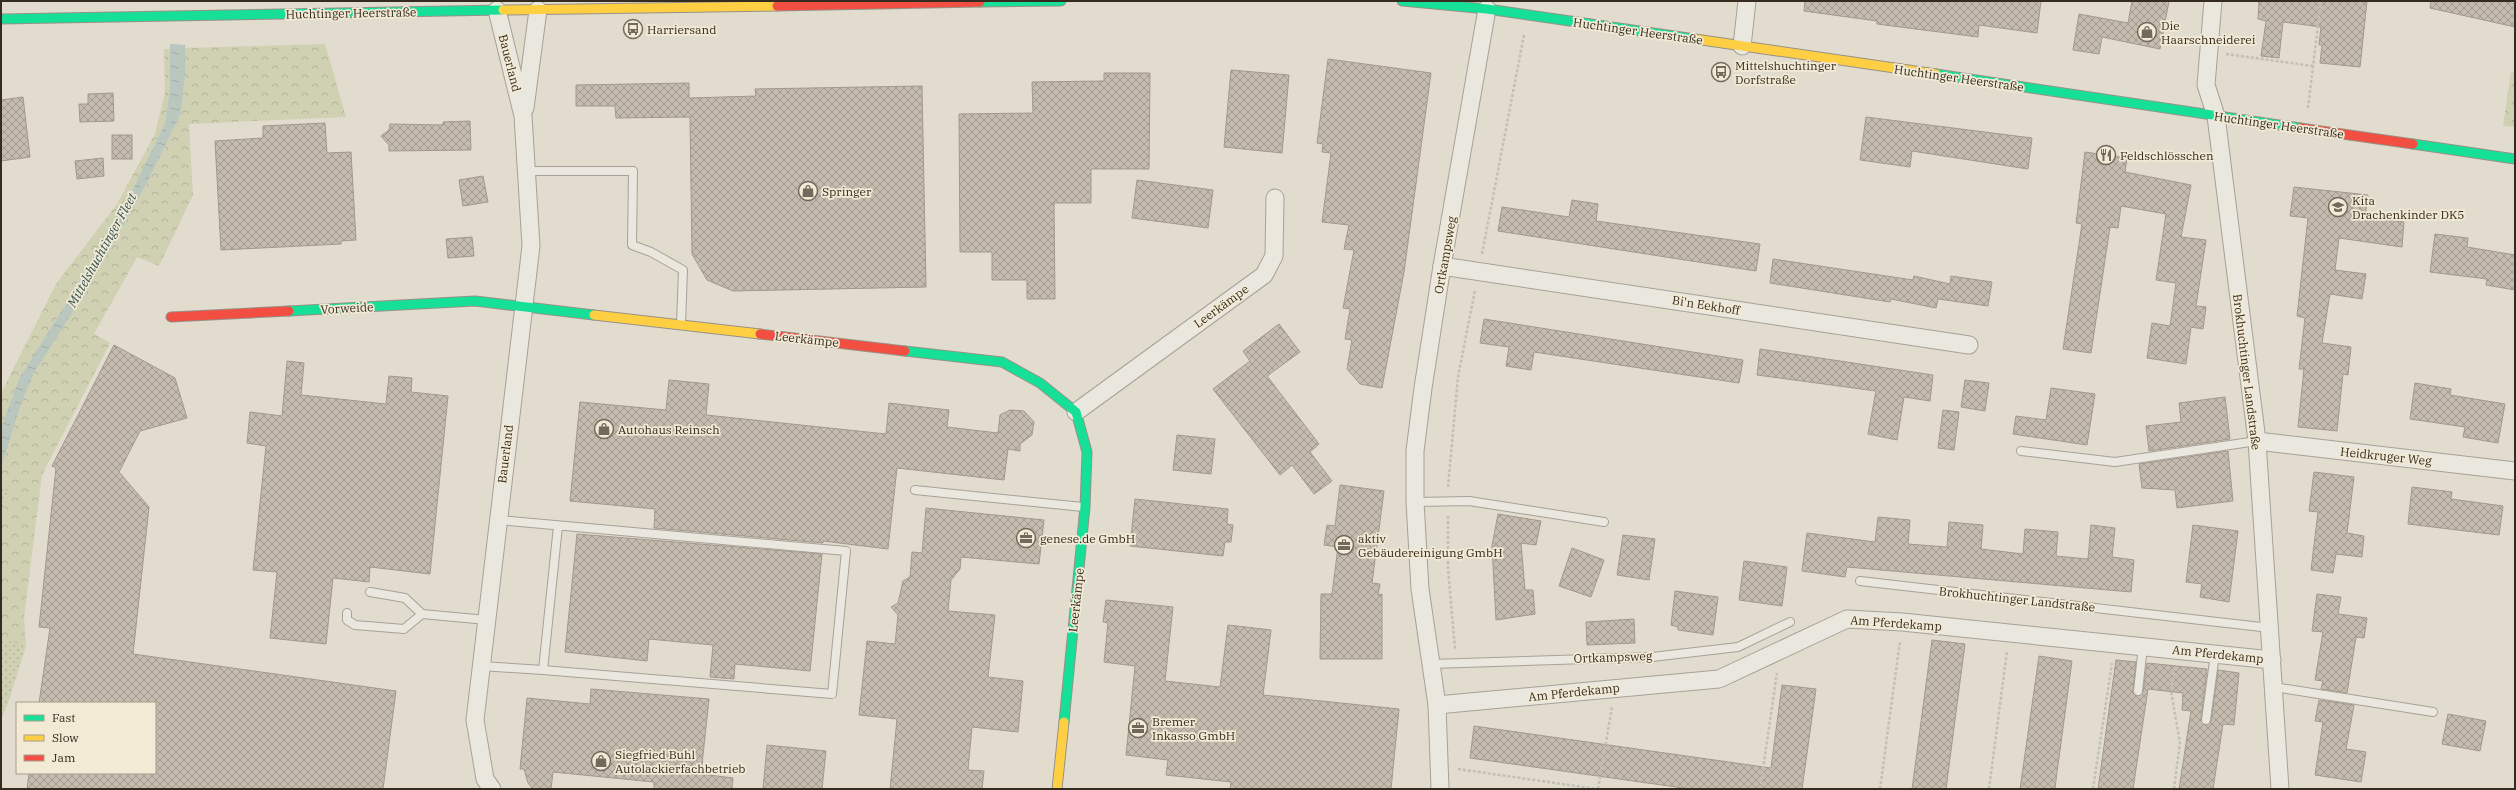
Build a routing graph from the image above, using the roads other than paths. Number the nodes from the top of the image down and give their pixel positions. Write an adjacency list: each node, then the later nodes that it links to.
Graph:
1 (1061, 1): 8 (main road, Huchtinger Heerstraße)
2 (1402, 1): 7 (main road, Huchtinger Heerstraße)
3 (1747, 1): 10 (street)
4 (2213, 1): 12 (street, Brokhuchtinger Landstraße)
5 (429, 6): 6 (main road, Huchtinger Heerstraße); 9 (main road, Huchtinger Heerstraße)
6 (487, 7): 8 (main road, Huchtinger Heerstraße); 11 (street, Bauerland)
7 (1487, 9): 10 (main road, Huchtinger Heerstraße); 16 (street, Ortkampsweg)
8 (538, 10): 11 (street, Bauerland)
9 (1, 19)
10 (1742, 46): 12 (main road, Huchtinger Heerstraße)
11 (523, 116): 14 (street, Bauerland)
12 (2216, 116): 13 (main road, Huchtinger Heerstraße); 22 (street, Brokhuchtinger Landstraße)
13 (2515, 159)
14 (527, 171): 17 (street, Bauerland); 19 (lane)
15 (1275, 198): 21 (street, Leerkämpe)
16 (1442, 266): 20 (street, Bi'n Eekhoff); 26 (street, Ortkampsweg)
17 (522, 307): 18 (main road, Vorweide); 19 (main road, Leerkämpe); 28 (street, Bauerland)
18 (171, 317)
19 (681, 324): 21 (main road, Leerkämpe)
20 (1969, 345)
21 (1076, 412): 27 (main road, Leerkämpe)
22 (2257, 441): 23 (lane); 24 (street, Heidkruger Weg); 37 (street, Brokhuchtinger Landstraße)
23 (2021, 451)
24 (2515, 471)
25 (915, 490): 27 (lane)
26 (1414, 502): 29 (lane); 41 (street, Ortkampsweg)
27 (1085, 508): 50 (main road, Leerkämpe)
28 (498, 520): 30 (lane); 35 (street, Bauerland)
29 (1604, 522)
30 (558, 526): 43 (lane); 43 (lane)
31 (1860, 581): 37 (lane, Brokhuchtinger Landstraße)
32 (370, 592): 34 (lane)
33 (347, 613): 34 (lane)
34 (422, 614): 35 (lane)
35 (486, 620): 42 (street, Bauerland)
36 (1790, 622): 41 (lane, Ortkampsweg)
37 (2270, 628): 40 (street, Brokhuchtinger Landstraße)
38 (2143, 646): 39 (street, Am Pferdekamp); 45 (lane); 46 (street, Am Pferdekamp)
39 (2215, 654): 40 (street, Am Pferdekamp); 48 (lane)
40 (2272, 660): 44 (street, Brokhuchtinger Landstraße)
41 (1431, 664): 46 (street, Ortkampsweg)
42 (481, 666): 43 (lane); 49 (street, Bauerland)
43 (543, 670)
44 (2274, 687): 47 (lane); 52 (street, Brokhuchtinger Landstraße)
45 (2138, 690)
46 (1437, 705): 51 (street, Ortkampsweg)
47 (2433, 712)
48 (2206, 720)
49 (492, 789)
50 (1057, 789)
51 (1440, 789)
52 (2280, 789)

